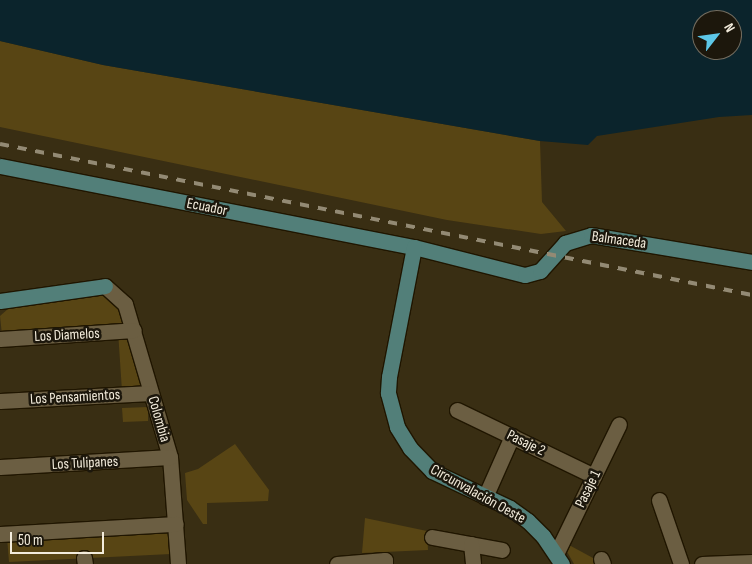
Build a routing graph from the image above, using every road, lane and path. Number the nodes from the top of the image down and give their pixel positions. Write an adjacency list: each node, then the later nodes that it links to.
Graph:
1 (0, 166): 2 (main road, Ecuador)
2 (414, 246): 3 (main road, Balmaceda); 16 (main road, Circunvalación Oeste)
3 (752, 262)
4 (105, 286): 5 (main road); 6 (street, Colombia)
5 (0, 301)
6 (134, 330): 7 (street, Los Diamelos); 8 (street, Colombia)
7 (0, 338)
8 (151, 393): 9 (street, Los Pensamientos); 13 (street, Colombia)
9 (0, 401)
10 (457, 410): 12 (street, Pasaje 2)
11 (619, 424): 15 (street, Pasaje 1)
12 (512, 436): 15 (street, Pasaje 2); 16 (street)
13 (170, 457): 14 (street, Los Tulipanes); 18 (street, Colombia)
14 (0, 467)
15 (594, 476): 23 (street, Pasaje 1)
16 (485, 497): 23 (main road, Circunvalación Oeste)
17 (659, 500): 29 (street)
18 (176, 524): 19 (street); 26 (street, Colombia)
19 (0, 534)
20 (432, 537): 21 (street)
21 (471, 544): 22 (street); 28 (street)
22 (502, 550)
23 (559, 559)
24 (385, 562): 27 (street)
25 (752, 562): 30 (street)
26 (178, 564)
27 (337, 564)
28 (473, 564)
29 (681, 564)
30 (702, 564)

